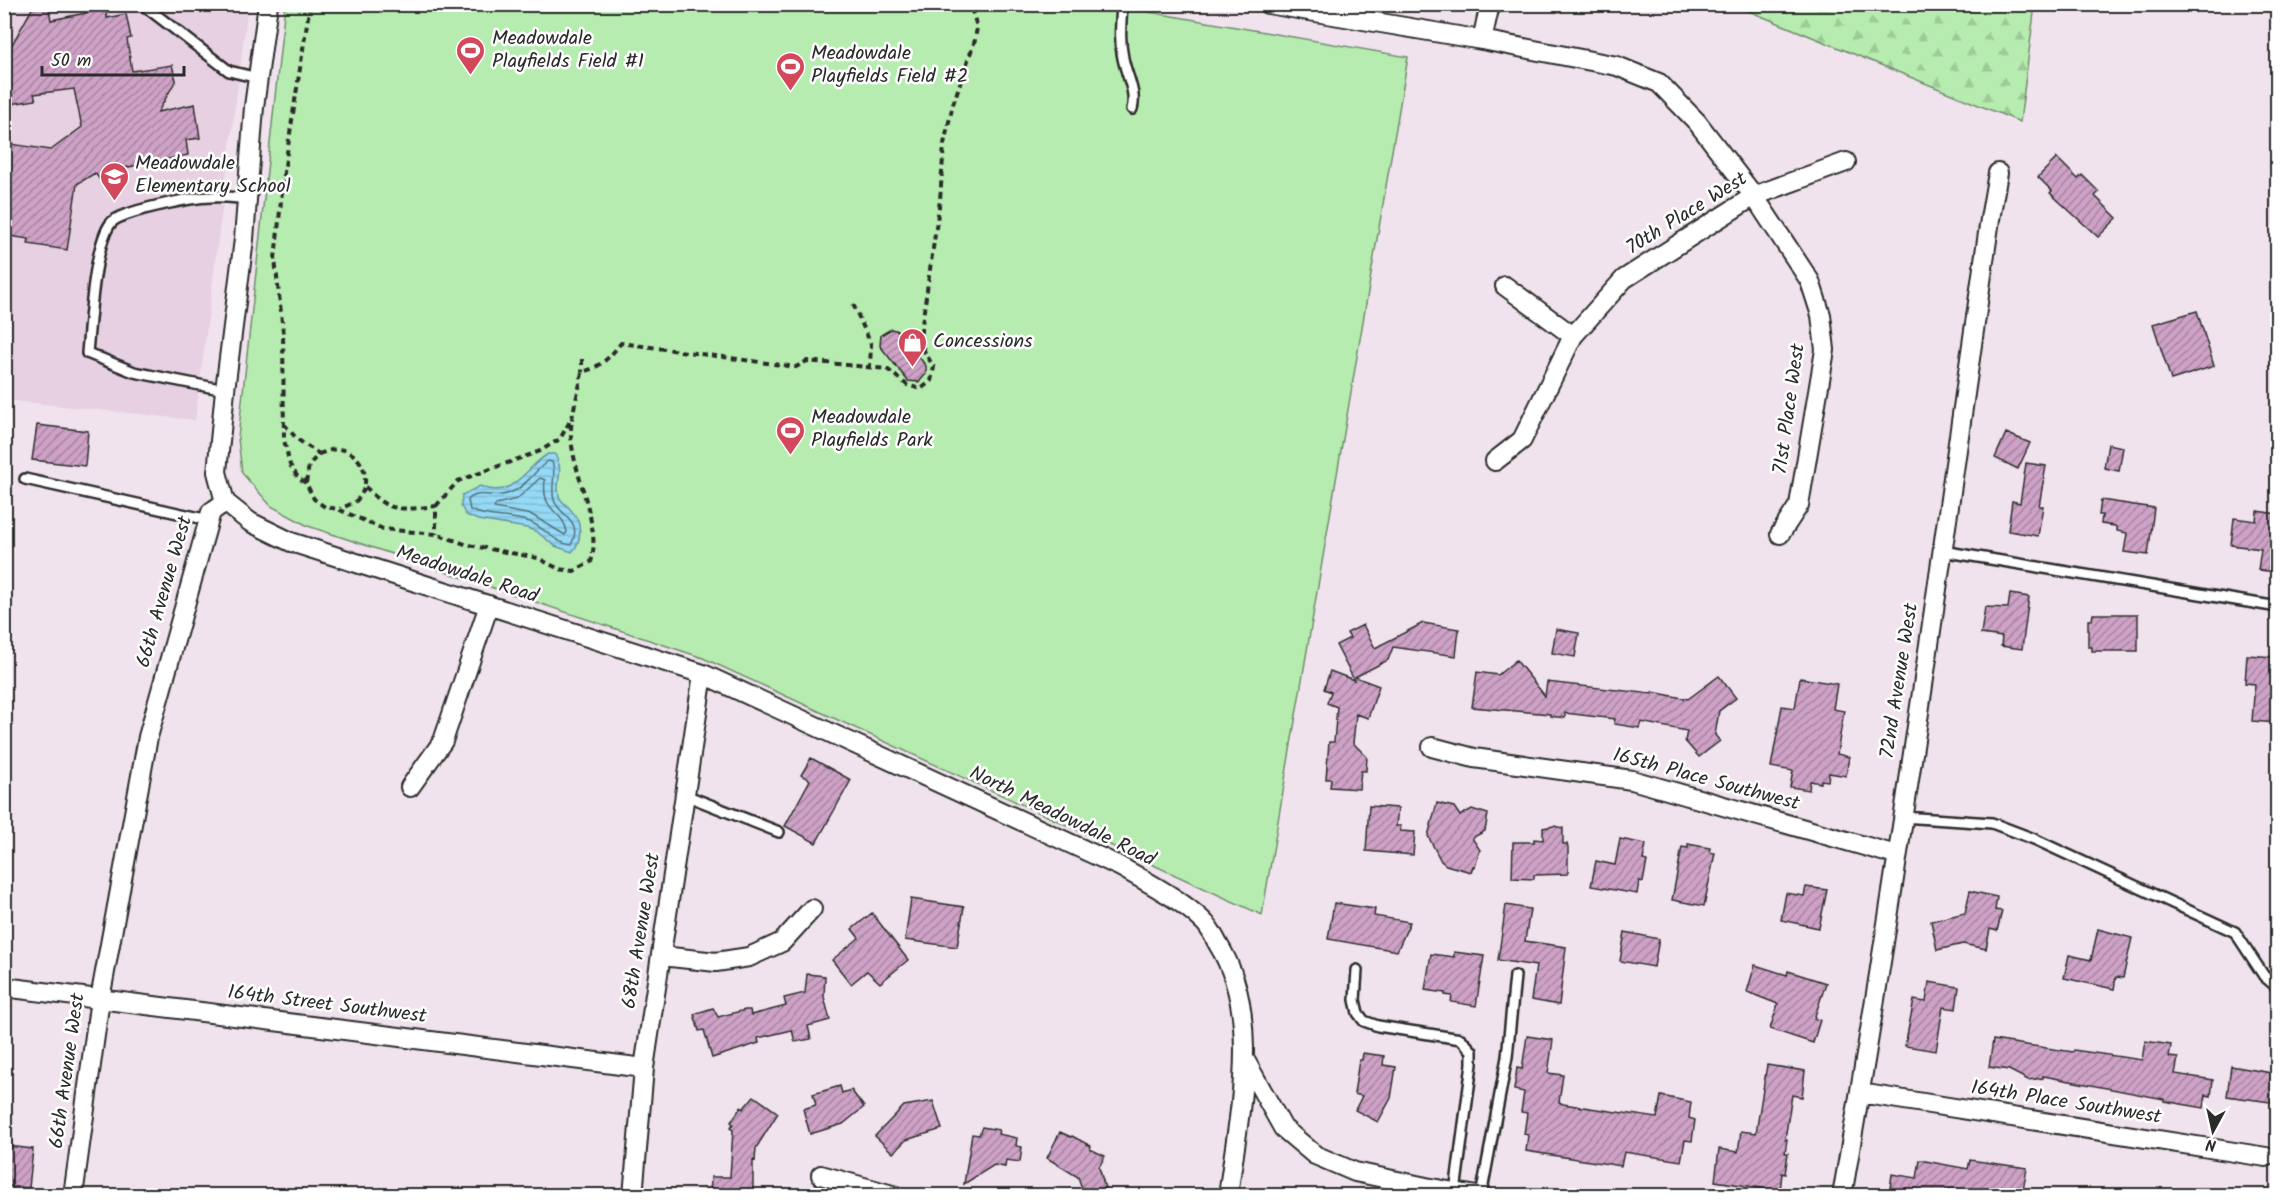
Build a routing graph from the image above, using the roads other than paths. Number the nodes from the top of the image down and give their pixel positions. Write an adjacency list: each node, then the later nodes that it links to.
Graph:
1 (142, 4): 7 (lane)
2 (268, 4): 7 (street)
3 (1122, 4): 8 (lane)
4 (1268, 4): 6 (street, 71st Place West)
5 (1490, 4): 6 (street)
6 (1482, 40): 11 (street, 71st Place West)
7 (258, 78): 12 (street)
8 (1132, 109)
9 (1846, 162): 11 (street, 70th Place West)
10 (1998, 173): 21 (street, 72nd Avenue West)
11 (1754, 196): 14 (street, 70th Place West); 20 (street, 71st Place West)
12 (248, 199): 15 (street); 15 (lane)
13 (1504, 286): 14 (street)
14 (1573, 336): 16 (street, 70th Place West)
15 (225, 390): 18 (street)
16 (1495, 461)
17 (25, 479): 19 (lane)
18 (225, 502): 19 (street, 66th Avenue West); 22 (street, Meadowdale Road)
19 (209, 520): 37 (street, 66th Avenue West)
20 (1780, 534)
21 (1942, 551): 23 (lane); 28 (street, 72nd Avenue West)
22 (489, 605): 24 (street, Meadowdale Road); 26 (street)
23 (2277, 607)
24 (703, 674): 27 (street, 68th Avenue West); 38 (street, North Meadowdale Road)
25 (1432, 747): 30 (street, 165th Place Southwest)
26 (410, 787)
27 (685, 795): 29 (lane); 32 (street, 68th Avenue West)
28 (1902, 817): 30 (street, 72nd Avenue West); 36 (lane)
29 (779, 832)
30 (1896, 855): 40 (street, 72nd Avenue West)
31 (812, 909): 32 (street)
32 (662, 956): 39 (street, 68th Avenue West)
33 (1357, 970): 44 (lane)
34 (1515, 976): 49 (lane)
35 (4, 987): 37 (street, 164th Street Southwest)
36 (2277, 988)
37 (100, 999): 39 (street, 164th Street Southwest); 45 (street, 66th Avenue West)
38 (1245, 1060): 43 (street); 48 (street, North Meadowdale Road)
39 (644, 1068): 46 (street, 68th Avenue West)
40 (1860, 1093): 41 (street, 164th Place Southwest); 50 (street, 72nd Avenue West)
41 (2266, 1157)
42 (821, 1175): 47 (street)
43 (1425, 1191): 44 (street)
44 (1455, 1192): 49 (street)
45 (73, 1196)
46 (633, 1196)
47 (896, 1196)
48 (1228, 1196)
49 (1479, 1196)
50 (1842, 1196)

